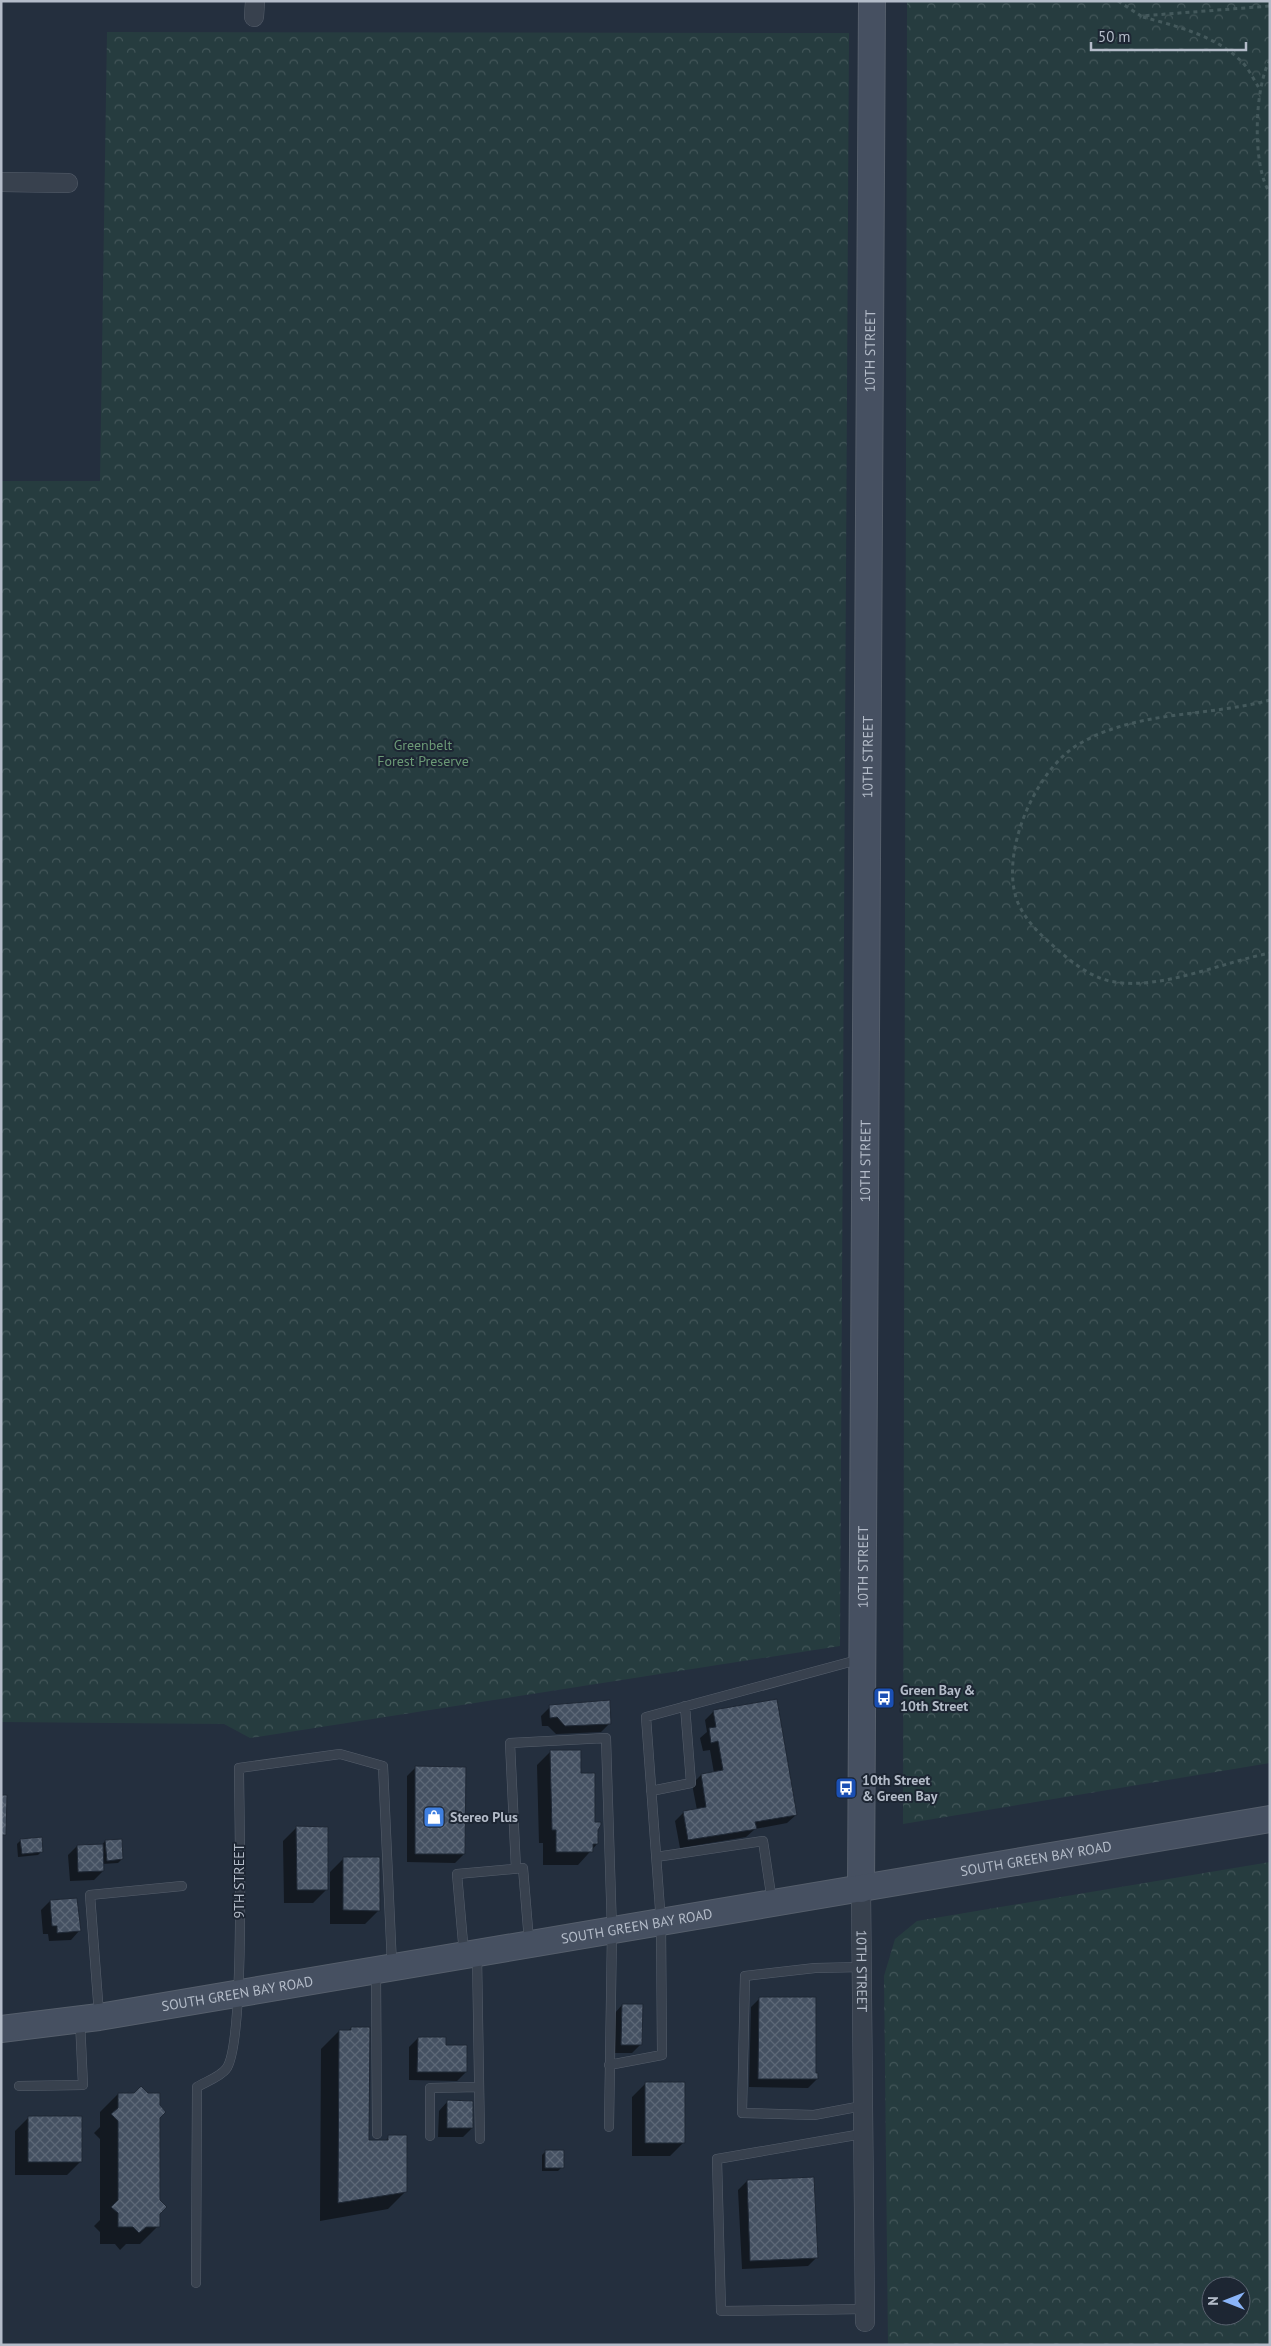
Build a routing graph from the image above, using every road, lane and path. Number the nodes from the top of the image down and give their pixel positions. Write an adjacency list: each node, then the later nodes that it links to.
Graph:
1 (872, 1): 12 (street, 10TH STREET)
2 (1118, 1): 4 (path)
3 (1270, 6): 4 (path)
4 (1140, 16): 6 (path)
5 (1270, 60): 6 (path)
6 (1259, 88): 9 (path)
7 (1, 182): 8 (street)
8 (68, 183)
9 (1270, 193)
10 (1270, 700): 11 (path)
11 (1270, 953)
12 (862, 1659): 13 (lane); 19 (street, 10TH STREET)
13 (685, 1706): 14 (lane); 14 (lane)
14 (651, 1791): 16 (lane)
15 (1270, 1819): 19 (street, SOUTH GREEN BAY ROAD)
16 (656, 1858): 20 (lane); 21 (lane)
17 (516, 1869): 22 (lane); 23 (lane); 24 (lane)
18 (182, 1886): 28 (lane)
19 (861, 1888): 20 (street, SOUTH GREEN BAY ROAD); 26 (street, 10TH STREET)
20 (773, 1903): 21 (street, SOUTH GREEN BAY ROAD)
21 (662, 1923): 22 (street, SOUTH GREEN BAY ROAD); 30 (lane)
22 (612, 1930): 23 (street, SOUTH GREEN BAY ROAD); 30 (lane)
23 (530, 1944): 24 (street, SOUTH GREEN BAY ROAD)
24 (470, 1954): 25 (street, SOUTH GREEN BAY ROAD); 32 (lane)
25 (384, 1968): 27 (street, SOUTH GREEN BAY ROAD); 27 (lane, 9TH STREET); 35 (lane)
26 (863, 1968): 33 (street, 10TH STREET); 33 (lane)
27 (239, 1993): 28 (street, SOUTH GREEN BAY ROAD); 39 (lane, 9TH STREET)
28 (89, 2018): 29 (street, SOUTH GREEN BAY ROAD); 31 (lane)
29 (1, 2029)
30 (609, 2066): 34 (lane)
31 (19, 2086)
32 (479, 2087): 37 (lane); 38 (lane)
33 (862, 2106): 36 (street, 10TH STREET)
34 (609, 2127)
35 (377, 2134)
36 (862, 2134): 40 (street, 10TH STREET); 40 (lane)
37 (430, 2136)
38 (480, 2139)
39 (196, 2283)
40 (865, 2315)

